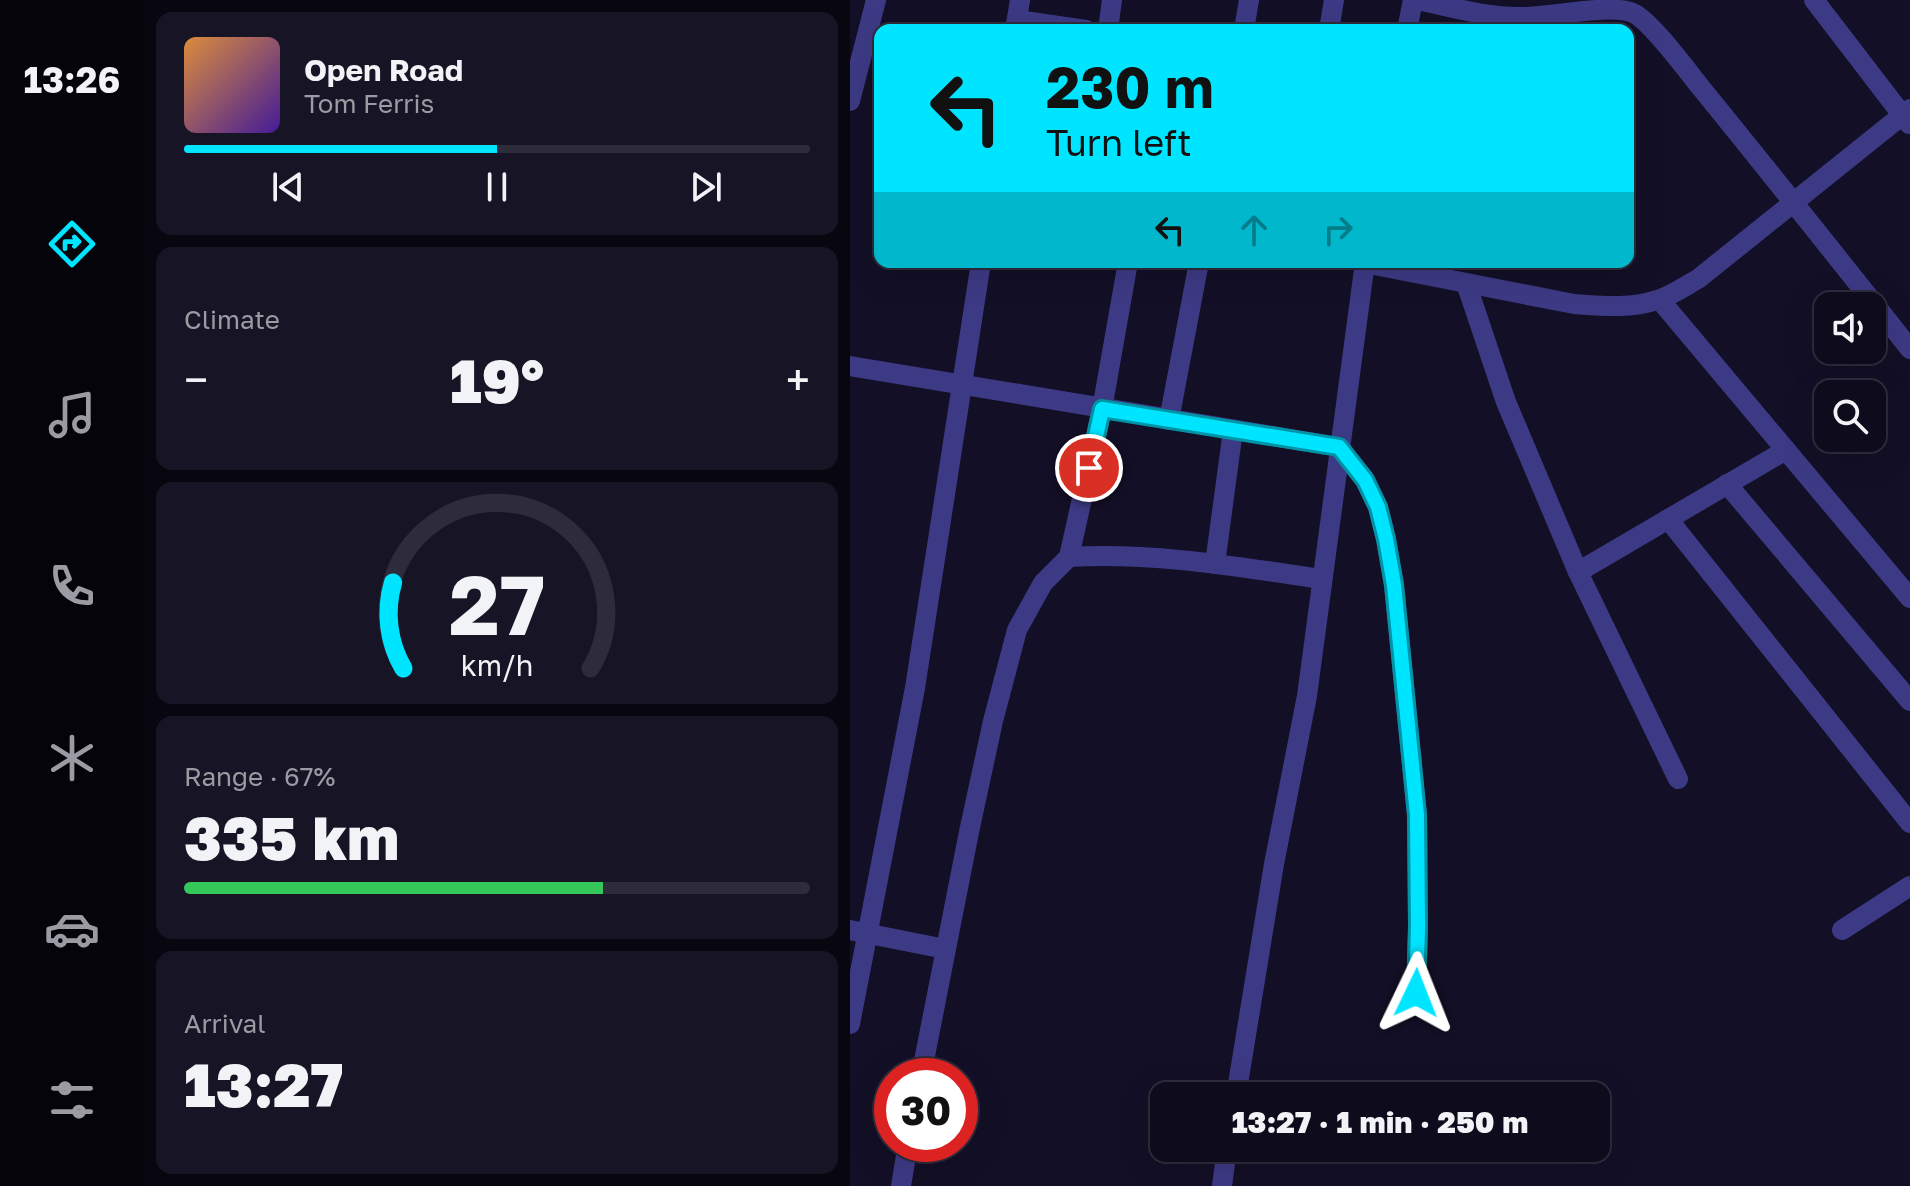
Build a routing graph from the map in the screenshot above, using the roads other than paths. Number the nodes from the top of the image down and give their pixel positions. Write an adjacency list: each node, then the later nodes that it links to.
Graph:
1 (876, 0): 13 (street)
2 (1112, 0): 9 (street)
3 (1249, 0): 10 (street)
4 (1334, 0): 11 (street)
5 (1415, 0): 12 (street); 15 (street)
6 (1814, 0): 14 (street)
7 (1017, 17): 8 (street)
8 (1054, 24)
9 (1109, 24)
10 (1245, 24)
11 (1330, 24)
12 (1409, 24)
13 (850, 101)
14 (1908, 116): 15 (street)
15 (1794, 202): 22 (street); 23 (street)
16 (980, 268): 25 (street)
17 (1127, 268): 26 (street)
18 (1198, 268): 27 (street)
19 (1363, 268): 29 (street)
20 (1390, 268): 21 (street)
21 (1466, 283): 22 (street); 35 (street)
22 (1660, 300): 30 (street)
23 (1910, 349)
24 (850, 366): 25 (street)
25 (963, 386): 26 (street); 43 (street)
26 (1102, 409): 27 (street); 33 (street)
27 (1169, 420): 28 (street)
28 (1233, 430): 29 (street); 34 (street)
29 (1339, 447): 36 (street); 45 (street)
30 (1786, 450): 31 (street); 37 (street)
31 (1727, 484): 32 (street); 38 (street)
32 (1668, 519): 35 (street); 40 (street)
33 (1069, 557): 34 (street); 44 (street)
34 (1215, 564): 36 (street)
35 (1578, 572): 39 (street)
36 (1322, 579): 48 (street)
37 (1910, 598)
38 (1910, 701)
39 (1678, 779)
40 (1910, 823)
41 (1910, 886): 42 (street)
42 (1842, 930)
43 (859, 932): 44 (street); 46 (street)
44 (945, 949): 47 (street)
45 (1416, 993)
46 (850, 1024)
47 (924, 1058)
48 (1238, 1082)
49 (905, 1162): 51 (street)
50 (1225, 1162): 52 (street)
51 (901, 1186)
52 (1222, 1186)

